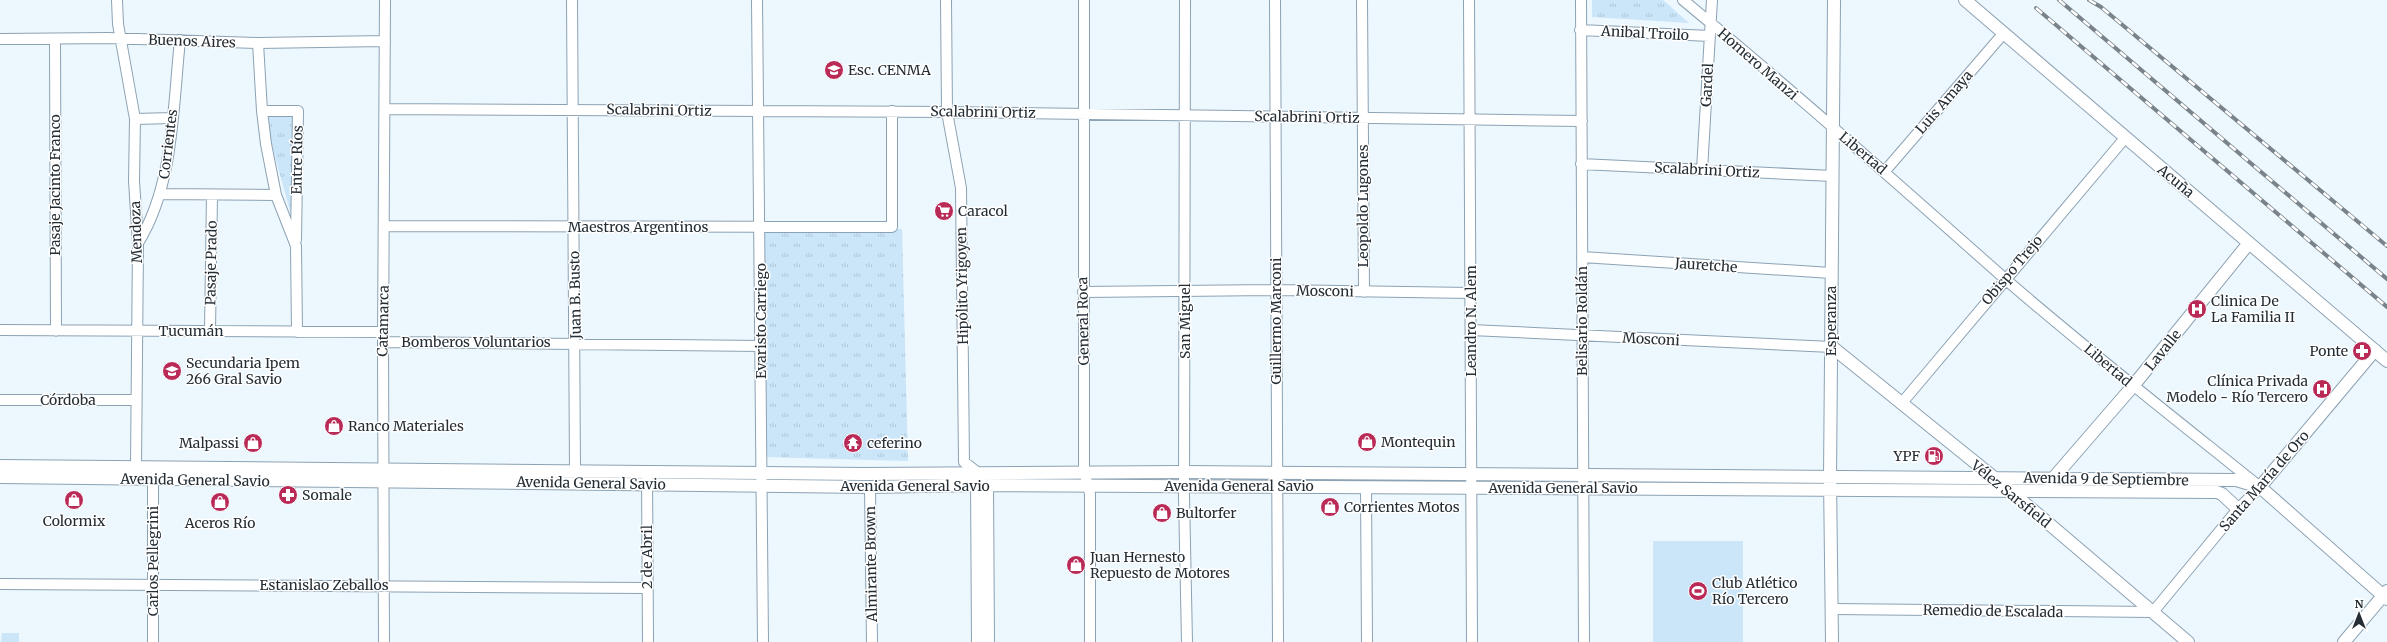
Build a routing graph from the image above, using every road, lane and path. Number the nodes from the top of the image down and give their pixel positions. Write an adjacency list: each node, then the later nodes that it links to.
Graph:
1 (117, 0): 22 (street, Mendoza)
2 (385, 0): 24 (street, Catamarca)
3 (572, 0): 27 (street, Juan B. Busto)
4 (757, 0): 29 (street, Evaristo Carriego)
5 (946, 0): 31 (street, Hipólito Yrigoyen)
6 (1084, 0): 32 (street, General Roca)
7 (1185, 0): 33 (street, San Miguel)
8 (1276, 0): 34 (street, Guillermo Marconi)
9 (1362, 0): 35 (street, Leopoldo Lugones)
10 (1469, 0): 38 (street, Leandro N. Alem)
11 (1580, 0): 17 (street, Belisario Roldán)
12 (1683, 0): 16 (street, Homero Manzi)
13 (1712, 0): 16 (street, Gardel)
14 (1834, 0): 40 (main road, Esperanza)
15 (1965, 0): 18 (main road, Acuña)
16 (1710, 23): 19 (street, Gardel); 40 (street, Homero Manzi)
17 (1580, 30): 19 (street, Anibal Troilo); 39 (street, Belisario Roldán)
18 (2003, 34): 41 (main road, Acuña); 44 (street, Luis Amaya)
19 (1710, 36): 43 (street, Gardel)
20 (0, 39): 21 (street, Buenos Aires)
21 (55, 39): 22 (street, Buenos Aires); 65 (street, Pasaje Jacinto Franco)
22 (120, 39): 23 (street, Buenos Aires); 37 (street, Mendoza)
23 (180, 40): 25 (street, Buenos Aires); 36 (street, Corrientes)
24 (385, 41): 25 (street, Buenos Aires); 26 (street, Catamarca)
25 (258, 43): 28 (street, Entre Ríos)
26 (385, 109): 27 (street, Scalabrini Ortiz); 49 (street, Catamarca)
27 (573, 110): 29 (street, Scalabrini Ortiz); 50 (street, Juan B. Busto)
28 (262, 111): 48 (street, Entre Ríos); 54 (street, Entre Ríos)
29 (758, 111): 30 (street, Scalabrini Ortiz); 51 (street, Evaristo Carriego)
30 (892, 112): 31 (street, Scalabrini Ortiz); 51 (street, Maestros Argentinos)
31 (947, 112): 32 (street, Scalabrini Ortiz); 85 (street, Hipólito Yrigoyen)
32 (1084, 114): 33 (street, Scalabrini Ortiz); 60 (street, General Roca)
33 (1185, 115): 34 (street, Scalabrini Ortiz); 59 (street, San Miguel)
34 (1276, 116): 35 (street, Scalabrini Ortiz); 58 (street, Guillermo Marconi)
35 (1363, 117): 38 (street, Scalabrini Ortiz); 61 (street, Leopoldo Lugones)
36 (172, 118): 37 (street); 46 (street, Corrientes)
37 (135, 119): 52 (street, Mendoza)
38 (1468, 119): 39 (street, Scalabrini Ortiz); 62 (street, Leandro N. Alem)
39 (1582, 121): 42 (street, Belisario Roldán)
40 (1833, 128): 44 (street, Libertad); 45 (main road, Esperanza)
41 (2125, 138): 53 (main road, Acuña); 57 (street, Obispo Trejo)
42 (1581, 164): 43 (street, Scalabrini Ortiz); 55 (street, Belisario Roldán)
43 (1702, 170): 45 (street, Scalabrini Ortiz)
44 (1885, 170): 57 (street, Libertad)
45 (1833, 176): 56 (main road, Esperanza)
46 (161, 194): 47 (street); 52 (street, Corrientes)
47 (212, 195): 48 (street); 66 (street, Pasaje Prado)
48 (276, 195): 54 (street, Entre Ríos)
49 (384, 226): 50 (street, Maestros Argentinos); 70 (street, Catamarca)
50 (574, 227): 51 (street, Maestros Argentinos); 71 (street, Juan B. Busto)
51 (760, 227): 72 (street, Evaristo Carriego)
52 (138, 243): 67 (street, Mendoza)
53 (2249, 243): 74 (main road, Acuña); 76 (main road, Lavalle)
54 (296, 246): 68 (street, Entre Ríos)
55 (1582, 257): 56 (street, Jauretche); 69 (street, Belisario Roldán)
56 (1831, 273): 73 (main road, Esperanza)
57 (2005, 278): 76 (street, Libertad); 79 (street, Obispo Trejo)
58 (1276, 290): 59 (street, Mosconi); 61 (street, Mosconi); 88 (street, Guillermo Marconi)
59 (1185, 291): 60 (street, Mosconi); 87 (street, San Miguel)
60 (1083, 292): 86 (street, General Roca)
61 (1364, 292): 62 (street, Mosconi)
62 (1471, 293): 64 (street, Leandro N. Alem)
63 (0, 330): 65 (street, Tucumán)
64 (1471, 330): 69 (street, Mosconi); 89 (street, Leandro N. Alem)
65 (56, 331): 67 (street, Tucumán)
66 (210, 331): 67 (street, Tucumán); 68 (street, Tucumán)
67 (137, 332): 78 (street, Mendoza)
68 (297, 332): 70 (street, Tucumán)
69 (1582, 336): 73 (street, Mosconi); 90 (street, Belisario Roldán)
70 (383, 337): 71 (street, Bomberos Voluntarios); 82 (street, Catamarca)
71 (576, 343): 72 (street, Bomberos Voluntarios); 83 (street, Juan B. Busto)
72 (761, 346): 84 (street, Evaristo Carriego)
73 (1832, 347): 79 (main road, Vélez Sarsfield); 97 (main road, Esperanza)
74 (2375, 350): 75 (main road, Acuña); 106 (main road, Santa María de Oro)
75 (2387, 361)
76 (2133, 386): 94 (main road, Lavalle); 106 (street, Libertad)
77 (0, 400): 78 (street, Córdoba)
78 (135, 400): 81 (street, Mendoza)
79 (1901, 404): 93 (main road, Vélez Sarsfield)
80 (0, 466): 81 (main road, Avenida General Savio)
81 (136, 466): 82 (main road, Avenida General Savio)
82 (383, 468): 83 (main road, Avenida General Savio); 96 (street, Catamarca)
83 (576, 470): 92 (main road, Avenida General Savio)
84 (762, 472): 85 (main road, Avenida General Savio); 92 (main road, Avenida General Savio); 98 (street, Evaristo Carriego)
85 (977, 472): 86 (main road, Avenida General Savio); 99 (main road)
86 (1084, 472): 87 (main road, Avenida General Savio); 100 (street, General Roca)
87 (1184, 472): 88 (main road, Avenida General Savio); 101 (street, San Miguel)
88 (1277, 473): 89 (main road, Avenida General Savio); 102 (street, Guillermo Marconi)
89 (1472, 474): 90 (main road, Avenida General Savio); 105 (street, Leandro N. Alem)
90 (1583, 475): 97 (main road, Avenida General Savio); 107 (street, Belisario Roldán)
91 (0, 477): 95 (main road, Avenida General Savio)
92 (647, 477): 96 (main road, Avenida General Savio); 98 (main road, Avenida General Savio); 114 (street, 2 de Abril)
93 (1993, 478): 94 (main road, Avenida 9 de Septiembre); 97 (main road, Avenida 9 de Septiembre); 108 (main road, Vélez Sarsfield)
94 (2053, 478): 106 (main road, Avenida 9 de Septiembre); 109 (main road, Lavalle)
95 (153, 480): 96 (main road, Avenida General Savio); 112 (street, Carlos Pellegrini)
96 (384, 482): 113 (street, Catamarca)
97 (1830, 484): 107 (main road, Avenida General Savio); 108 (main road, Avenida 9 de Septiembre); 116 (main road, Esperanza)
98 (762, 485): 103 (main road, Avenida General Savio); 121 (street, Evaristo Carriego)
99 (982, 485): 100 (main road, Avenida General Savio); 103 (main road, Avenida General Savio); 123 (main road); 124 (main road)
100 (1090, 486): 101 (main road, Avenida General Savio); 125 (street, General Roca)
101 (1185, 486): 102 (main road, Avenida General Savio); 126 (street, San Miguel)
102 (1277, 486): 104 (main road, Avenida General Savio); 127 (street, Guillermo Marconi)
103 (870, 487): 122 (street, Almirante Brown)
104 (1366, 487): 105 (main road, Avenida General Savio); 128 (street)
105 (1472, 487): 107 (main road, Avenida General Savio); 129 (street, Leandro N. Alem)
106 (2260, 487): 110 (street, Santa María de Oro); 115 (main road, Libertad)
107 (1583, 488): 130 (street, Belisario Roldán)
108 (2008, 490): 109 (main road, Avenida 9 de Septiembre); 117 (main road, Vélez Sarsfield)
109 (2042, 490): 110 (main road, Avenida 9 de Septiembre)
110 (2238, 510): 117 (street, Santa María de Oro)
111 (0, 584): 112 (street, Estanislao Zeballos)
112 (153, 585): 113 (street, Estanislao Zeballos); 118 (street, Carlos Pellegrini)
113 (384, 585): 114 (street, Estanislao Zeballos); 119 (street, Catamarca)
114 (647, 588): 120 (street, 2 de Abril)
115 (2386, 595): 133 (main road)
116 (1832, 609): 117 (street, Remedio de Escalada); 131 (main road, Esperanza)
117 (2153, 612): 132 (main road, Vélez Sarsfield)
118 (153, 642)
119 (384, 642)
120 (648, 642)
121 (762, 642)
122 (872, 642)
123 (978, 642)
124 (988, 642)
125 (1090, 642)
126 (1187, 642)
127 (1278, 642)
128 (1367, 642)
129 (1472, 642)
130 (1584, 642)
131 (1832, 642)
132 (2188, 642)
133 (2344, 642)

